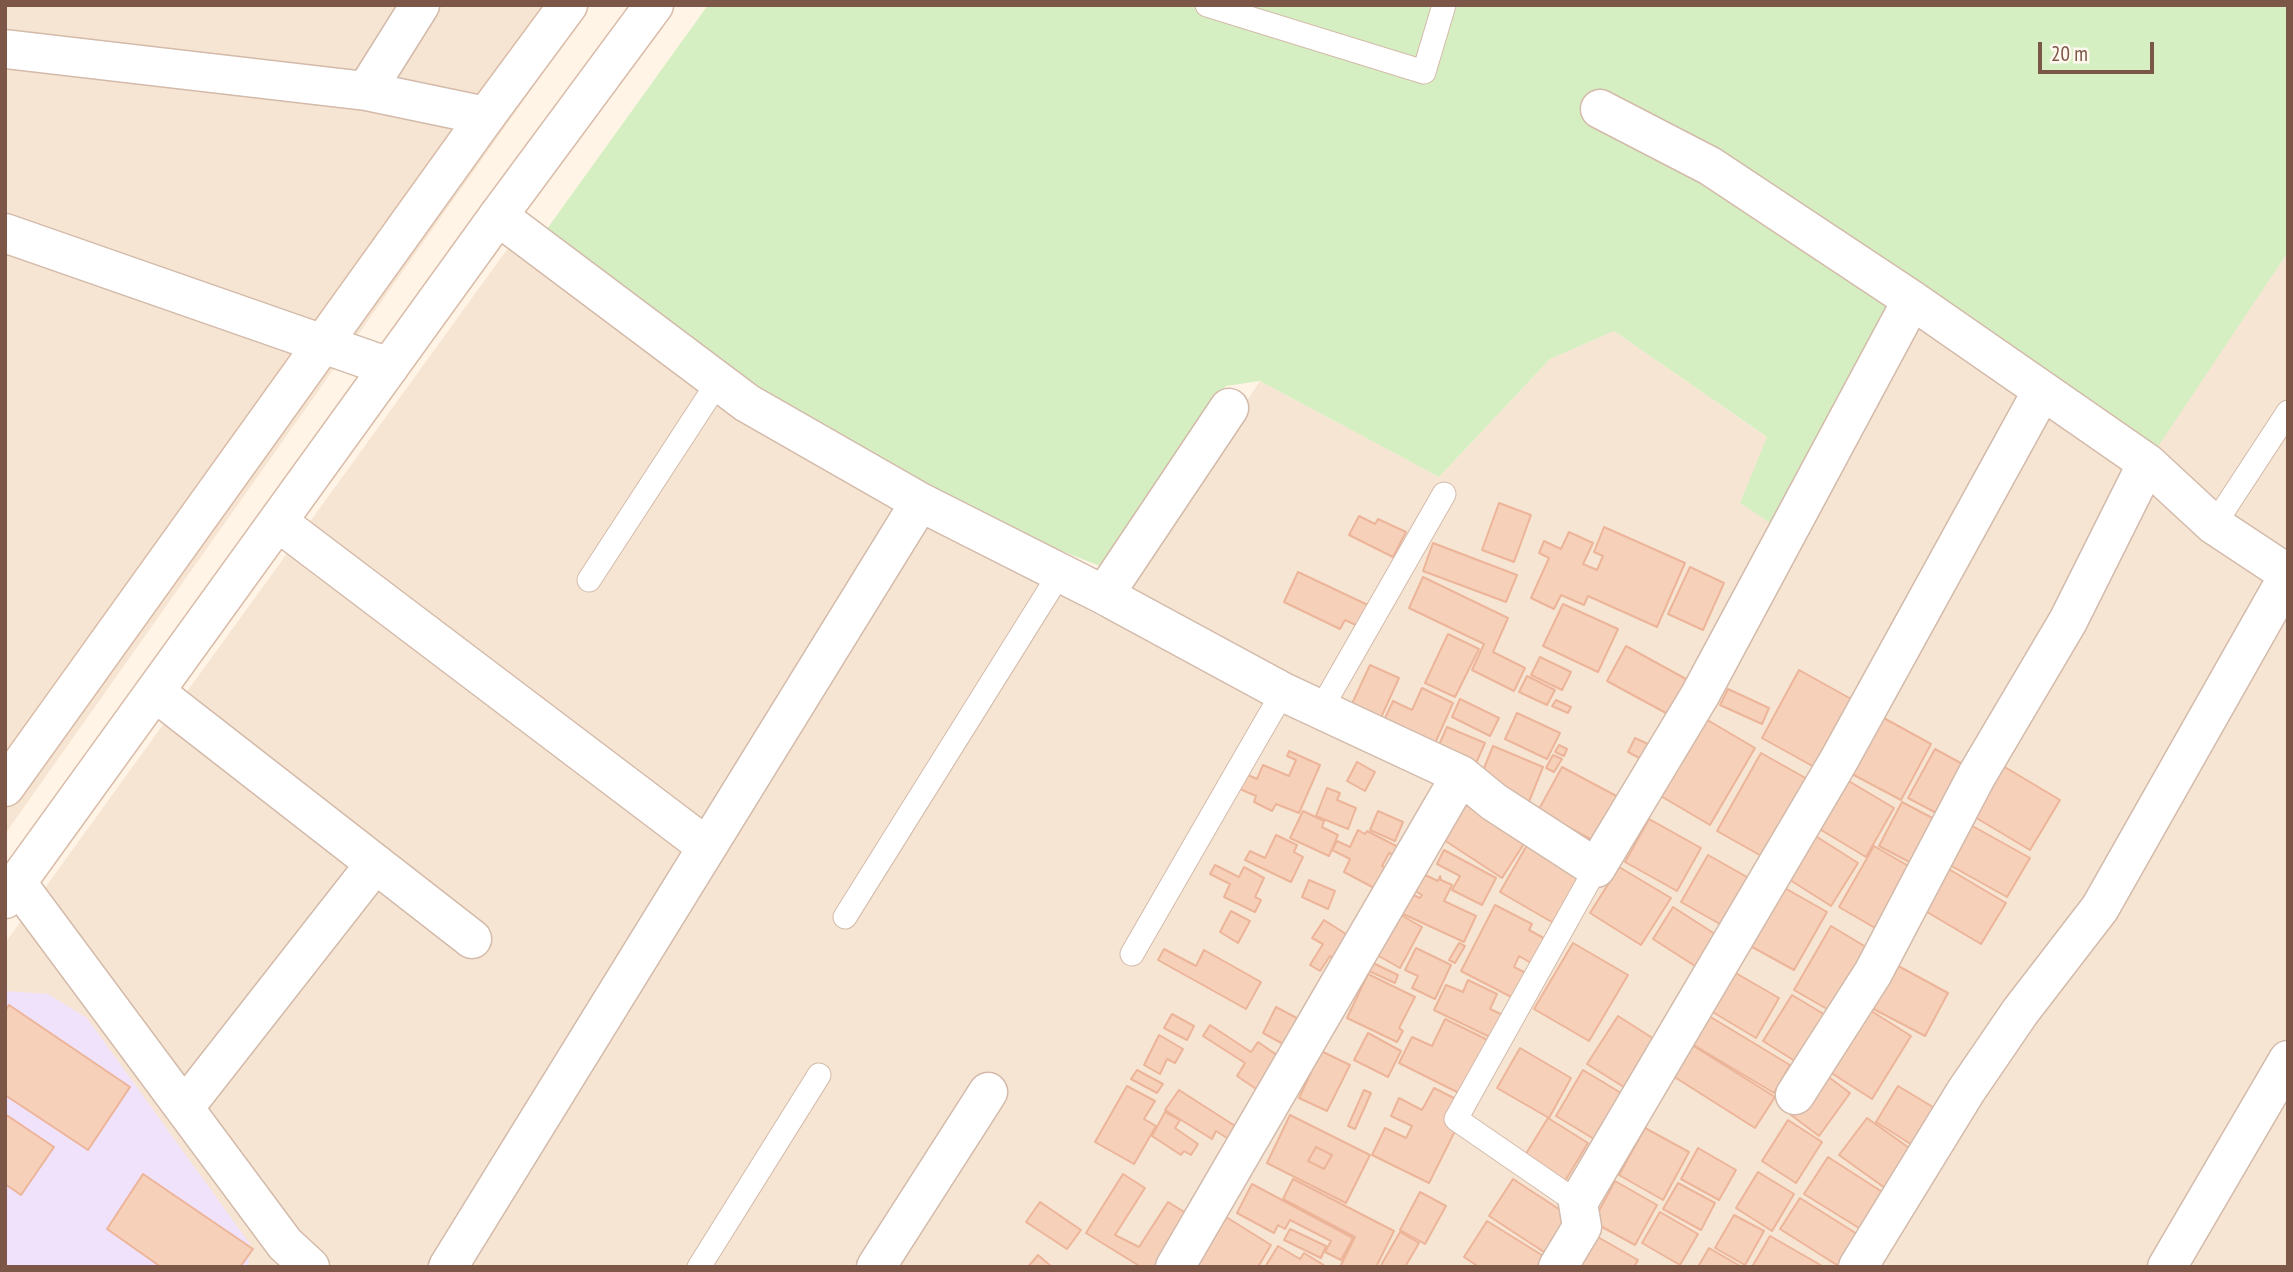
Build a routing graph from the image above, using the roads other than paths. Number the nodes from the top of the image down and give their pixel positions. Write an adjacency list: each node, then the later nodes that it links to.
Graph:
1 (420, 5): 7 (street)
2 (568, 5): 9 (street)
3 (654, 5): 10 (street)
4 (1207, 5): 5 (lane)
5 (1444, 5)
6 (5, 49): 7 (street)
7 (366, 92): 9 (street)
8 (1600, 109): 12 (street)
9 (486, 116): 13 (street)
10 (498, 216): 14 (street); 15 (street)
11 (5, 233): 13 (street)
12 (1912, 300): 16 (street); 35 (street)
13 (323, 345): 14 (street); 32 (street)
14 (389, 367): 22 (street)
15 (718, 382): 21 (street); 26 (lane)
16 (2042, 391): 19 (street); 45 (street)
17 (1229, 408): 27 (street)
18 (2288, 412): 23 (lane)
19 (2147, 463): 23 (street); 43 (street)
20 (1444, 494): 30 (lane)
21 (920, 502): 24 (street); 33 (street)
22 (278, 522): 28 (street); 33 (street)
23 (2214, 525): 25 (street)
24 (1060, 573): 27 (street); 37 (lane)
25 (2288, 575): 52 (street)
26 (589, 580)
27 (1104, 595): 29 (street)
28 (155, 692): 34 (street); 36 (street)
29 (1283, 692): 30 (street); 39 (lane)
30 (1321, 709): 31 (street)
31 (1461, 775): 35 (street); 50 (street)
32 (5, 787)
33 (707, 847): 47 (street)
34 (375, 864): 38 (street); 44 (street)
35 (1596, 868): 45 (lane)
36 (11, 891): 44 (street)
37 (845, 916)
38 (472, 939)
39 (1132, 954)
40 (2288, 1060): 53 (street)
41 (820, 1075): 48 (lane)
42 (988, 1092): 49 (street)
43 (1795, 1095)
44 (184, 1108): 46 (street)
45 (1578, 1203): 51 (street)
46 (288, 1259)
47 (448, 1267)
48 (699, 1267)
49 (876, 1267)
50 (1175, 1267)
51 (1558, 1267)
52 (1858, 1267)
53 (2168, 1267)

